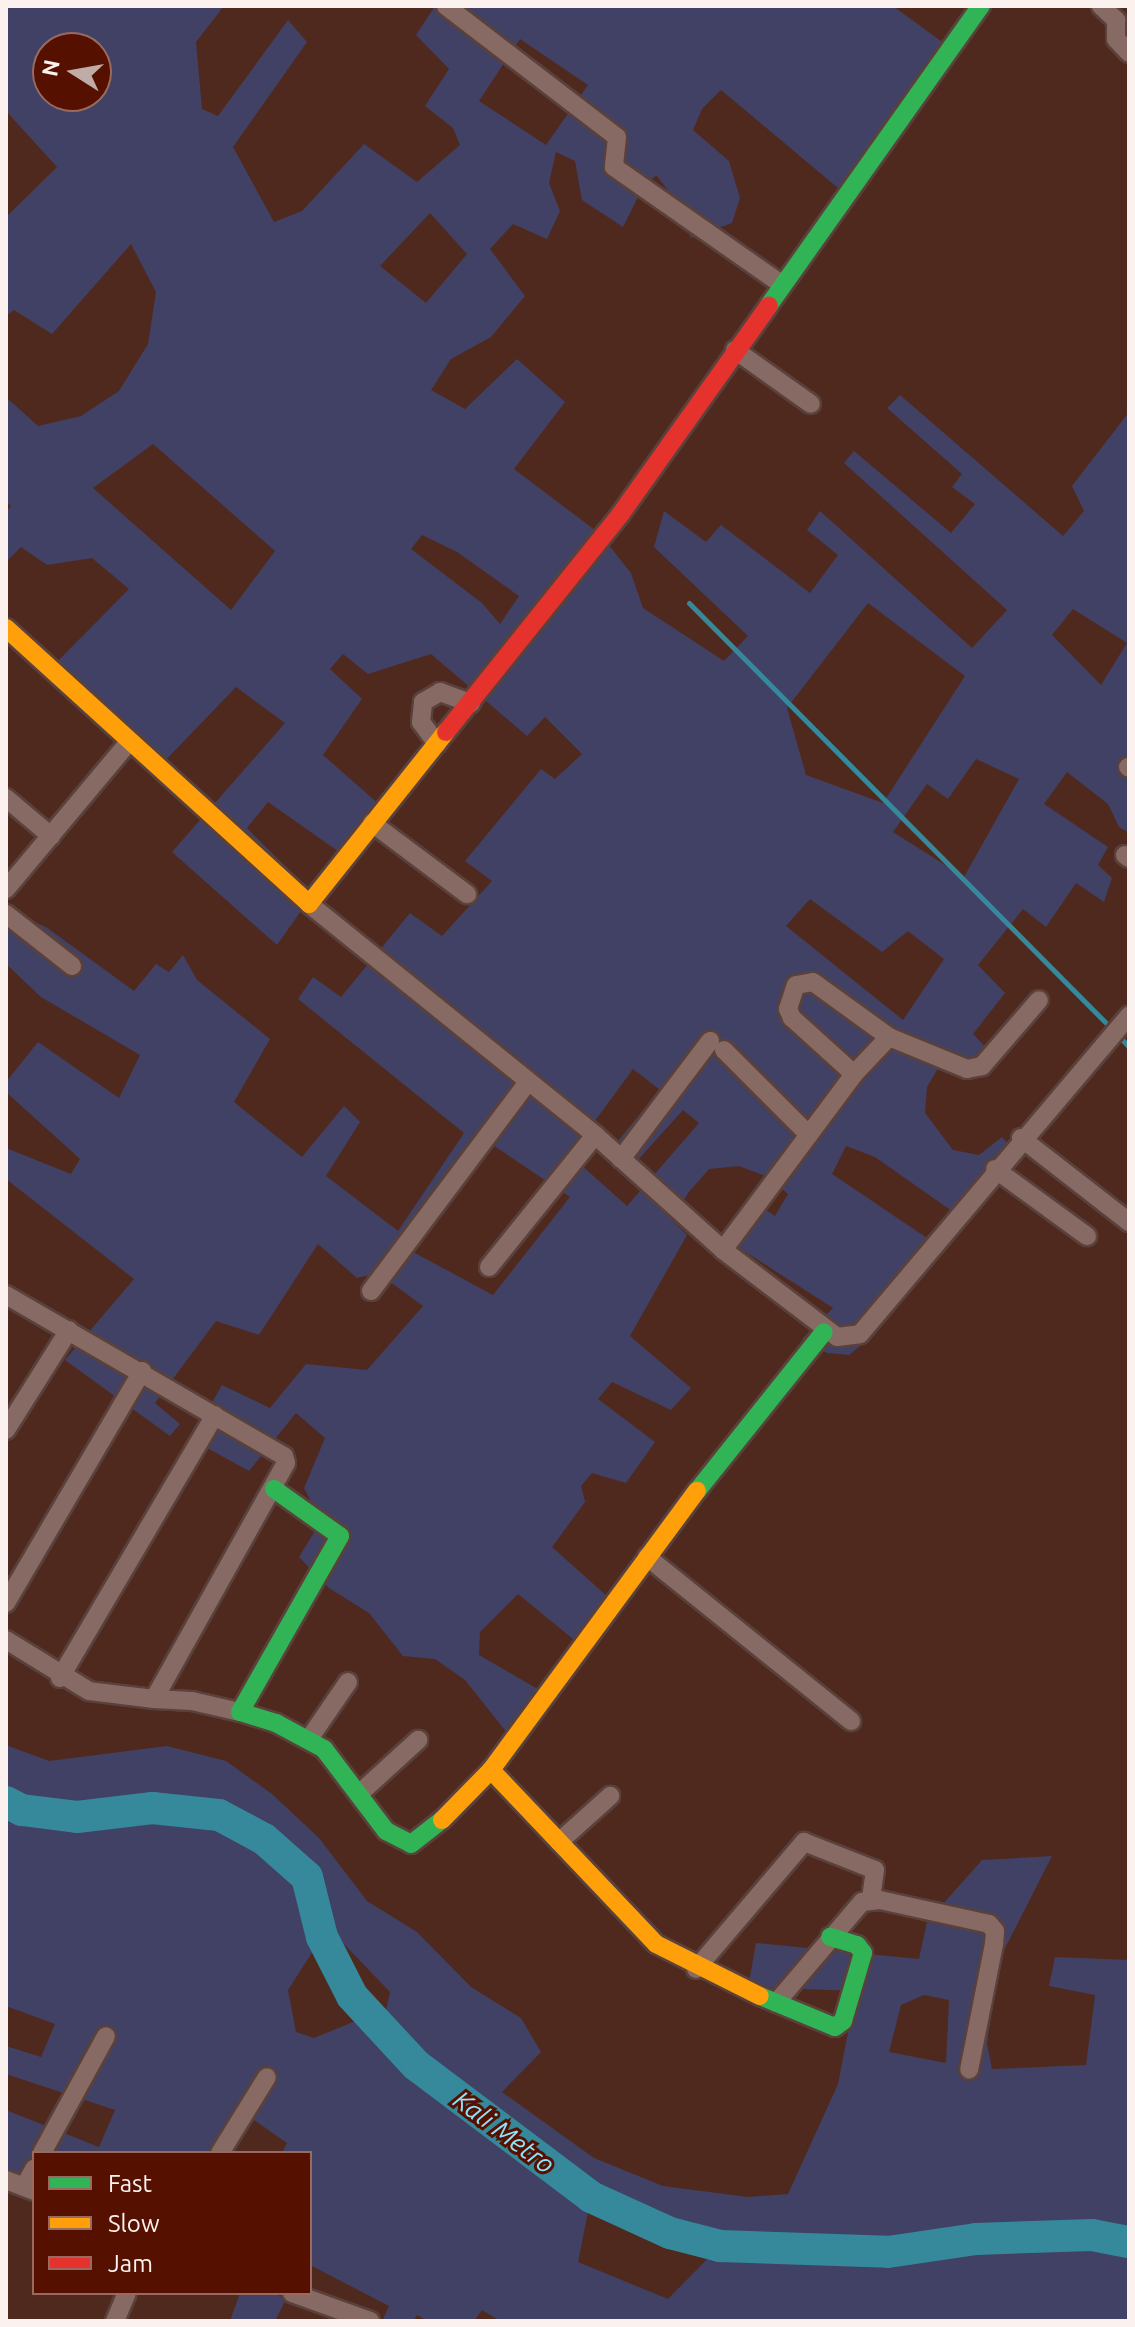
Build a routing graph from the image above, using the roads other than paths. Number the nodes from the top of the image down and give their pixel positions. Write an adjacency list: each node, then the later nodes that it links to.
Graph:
1 (446, 6): 5 (street)
2 (981, 6): 5 (street)
3 (1101, 6): 4 (street)
4 (1129, 53)
5 (781, 284): 6 (street)
6 (735, 350): 7 (street); 9 (street)
7 (811, 404)
8 (6, 628): 10 (street)
9 (471, 703): 11 (street); 11 (street)
10 (129, 742): 14 (street); 17 (street)
11 (437, 744): 13 (street)
12 (6, 798): 14 (street)
13 (372, 823): 16 (street); 17 (street)
14 (51, 836): 15 (street)
15 (6, 889)
16 (467, 894)
17 (309, 904): 24 (street)
18 (6, 914): 19 (street)
19 (72, 966)
20 (1039, 1000): 22 (street)
21 (1129, 1016): 27 (street)
22 (889, 1037): 23 (street); 23 (street)
23 (854, 1074): 26 (street)
24 (527, 1083): 25 (street); 34 (street)
25 (595, 1135): 28 (street); 33 (street)
26 (809, 1135): 28 (street); 32 (street)
27 (1021, 1138): 29 (street); 30 (street)
28 (621, 1159): 32 (street)
29 (995, 1169): 31 (street); 37 (street)
30 (1129, 1222)
31 (1087, 1236)
32 (723, 1250): 37 (street)
33 (489, 1267)
34 (371, 1291)
35 (6, 1295): 36 (street)
36 (69, 1330): 38 (street); 40 (street)
37 (824, 1332): 42 (street)
38 (142, 1371): 39 (street); 43 (street)
39 (215, 1415): 41 (street); 45 (street)
40 (6, 1430)
41 (274, 1489): 47 (street); 48 (street)
42 (647, 1557): 49 (street); 52 (street)
43 (6, 1603)
44 (6, 1640): 45 (street)
45 (60, 1678): 47 (street)
46 (348, 1682): 50 (street)
47 (154, 1699): 48 (street)
48 (240, 1712): 50 (street)
49 (851, 1721)
50 (309, 1739): 53 (street)
51 (418, 1740): 53 (street)
52 (491, 1770): 53 (street); 55 (street)
53 (360, 1793)
54 (610, 1796): 55 (street)
55 (559, 1842): 58 (street)
56 (871, 1899): 57 (street); 58 (street); 61 (street)
57 (830, 1937): 59 (street); 59 (street)
58 (696, 1969): 59 (street)
59 (776, 2003)
60 (106, 2036): 63 (street)
61 (969, 2070)
62 (267, 2077): 64 (street)
63 (43, 2151)
64 (221, 2151)
65 (6, 2180): 66 (street)
66 (29, 2189)
67 (126, 2295): 69 (street)
68 (298, 2295): 70 (street)
69 (115, 2321)
70 (370, 2321)

